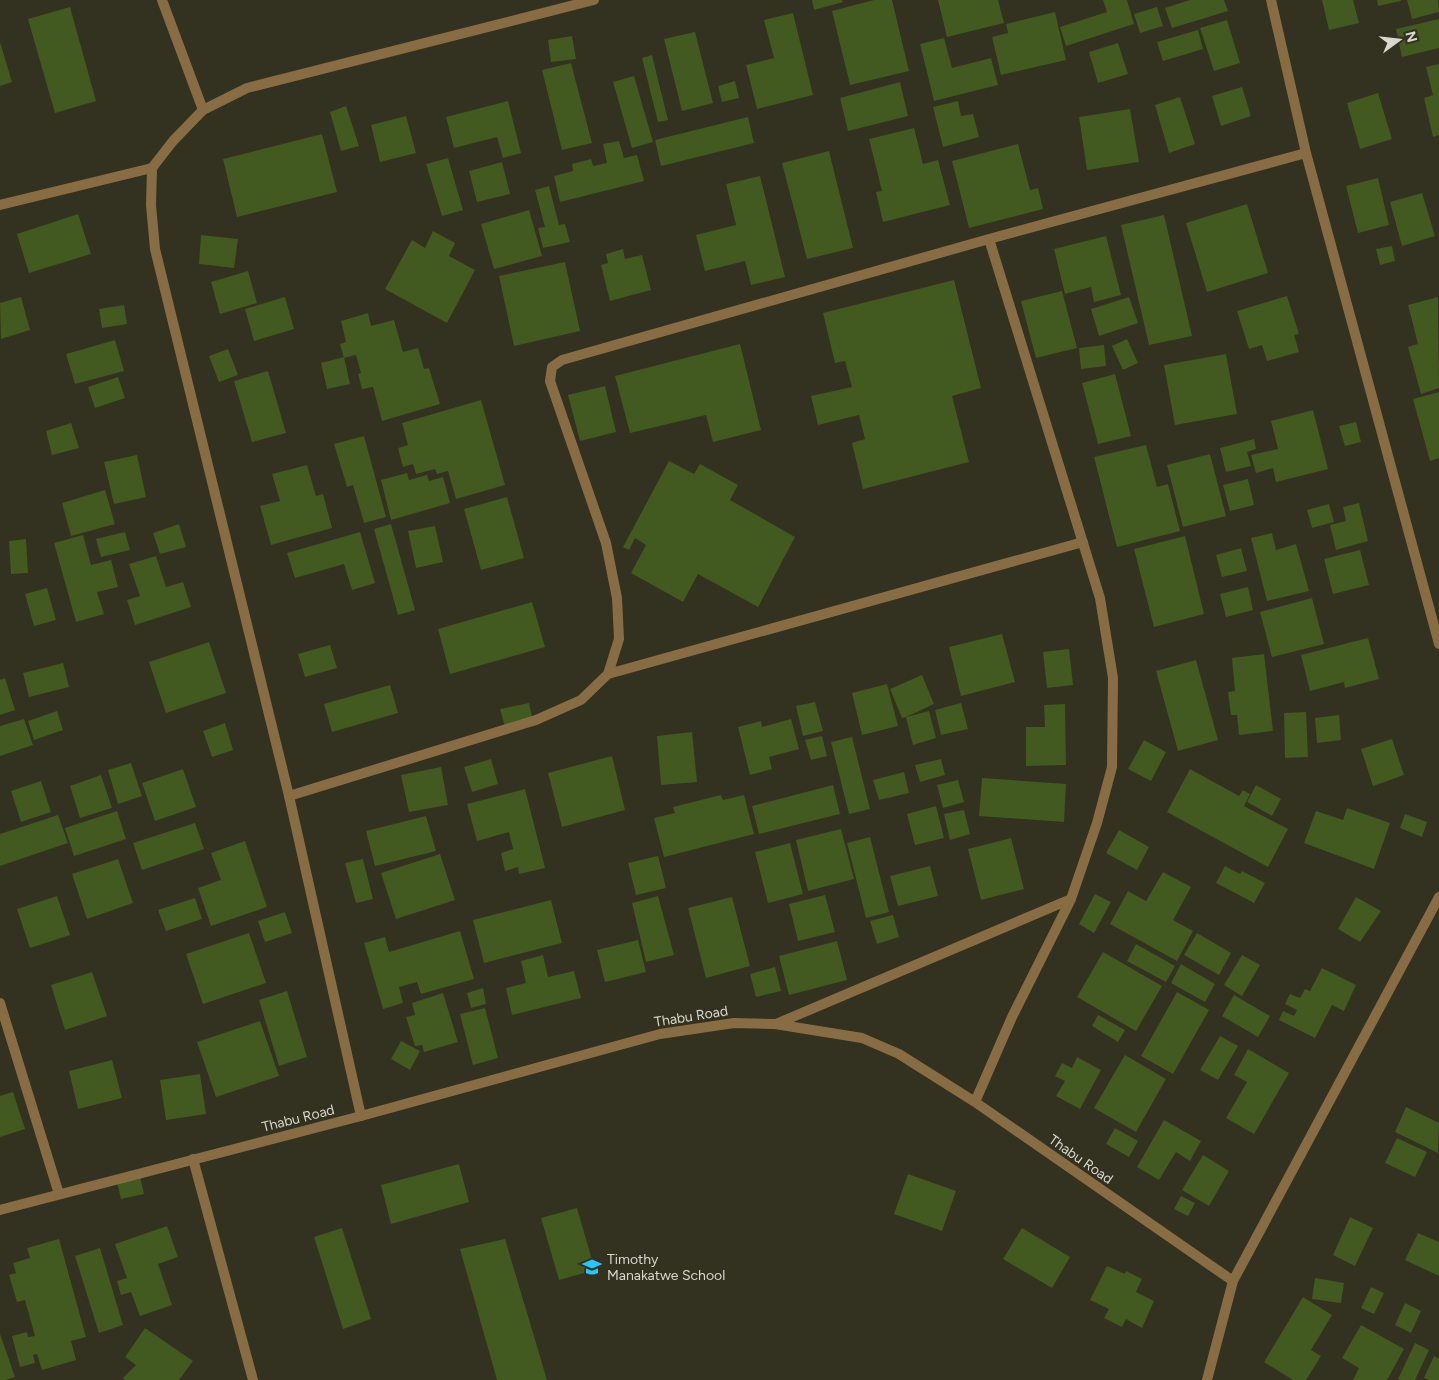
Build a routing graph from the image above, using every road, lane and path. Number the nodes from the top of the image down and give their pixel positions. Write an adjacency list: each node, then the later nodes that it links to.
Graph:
1 (162, 0): 4 (street)
2 (594, 0): 4 (street)
3 (1271, 0): 5 (street)
4 (203, 110): 6 (street)
5 (1306, 153): 8 (street); 10 (street)
6 (152, 168): 7 (street); 12 (street)
7 (0, 204)
8 (990, 239): 9 (street); 11 (street)
9 (1083, 542): 11 (street); 14 (street)
10 (1439, 644)
11 (608, 674): 12 (street)
12 (289, 796): 18 (street)
13 (1439, 897): 22 (street)
14 (1071, 899): 16 (street); 17 (street)
15 (0, 1003): 20 (street)
16 (775, 1024): 17 (street, Thabu Road); 18 (street, Thabu Road)
17 (975, 1102): 22 (street, Thabu Road)
18 (361, 1116): 19 (street, Thabu Road)
19 (193, 1159): 20 (street, Thabu Road); 23 (street)
20 (59, 1194): 21 (street, Thabu Road)
21 (0, 1210)
22 (1232, 1281): 24 (street)
23 (254, 1380)
24 (1207, 1380)

